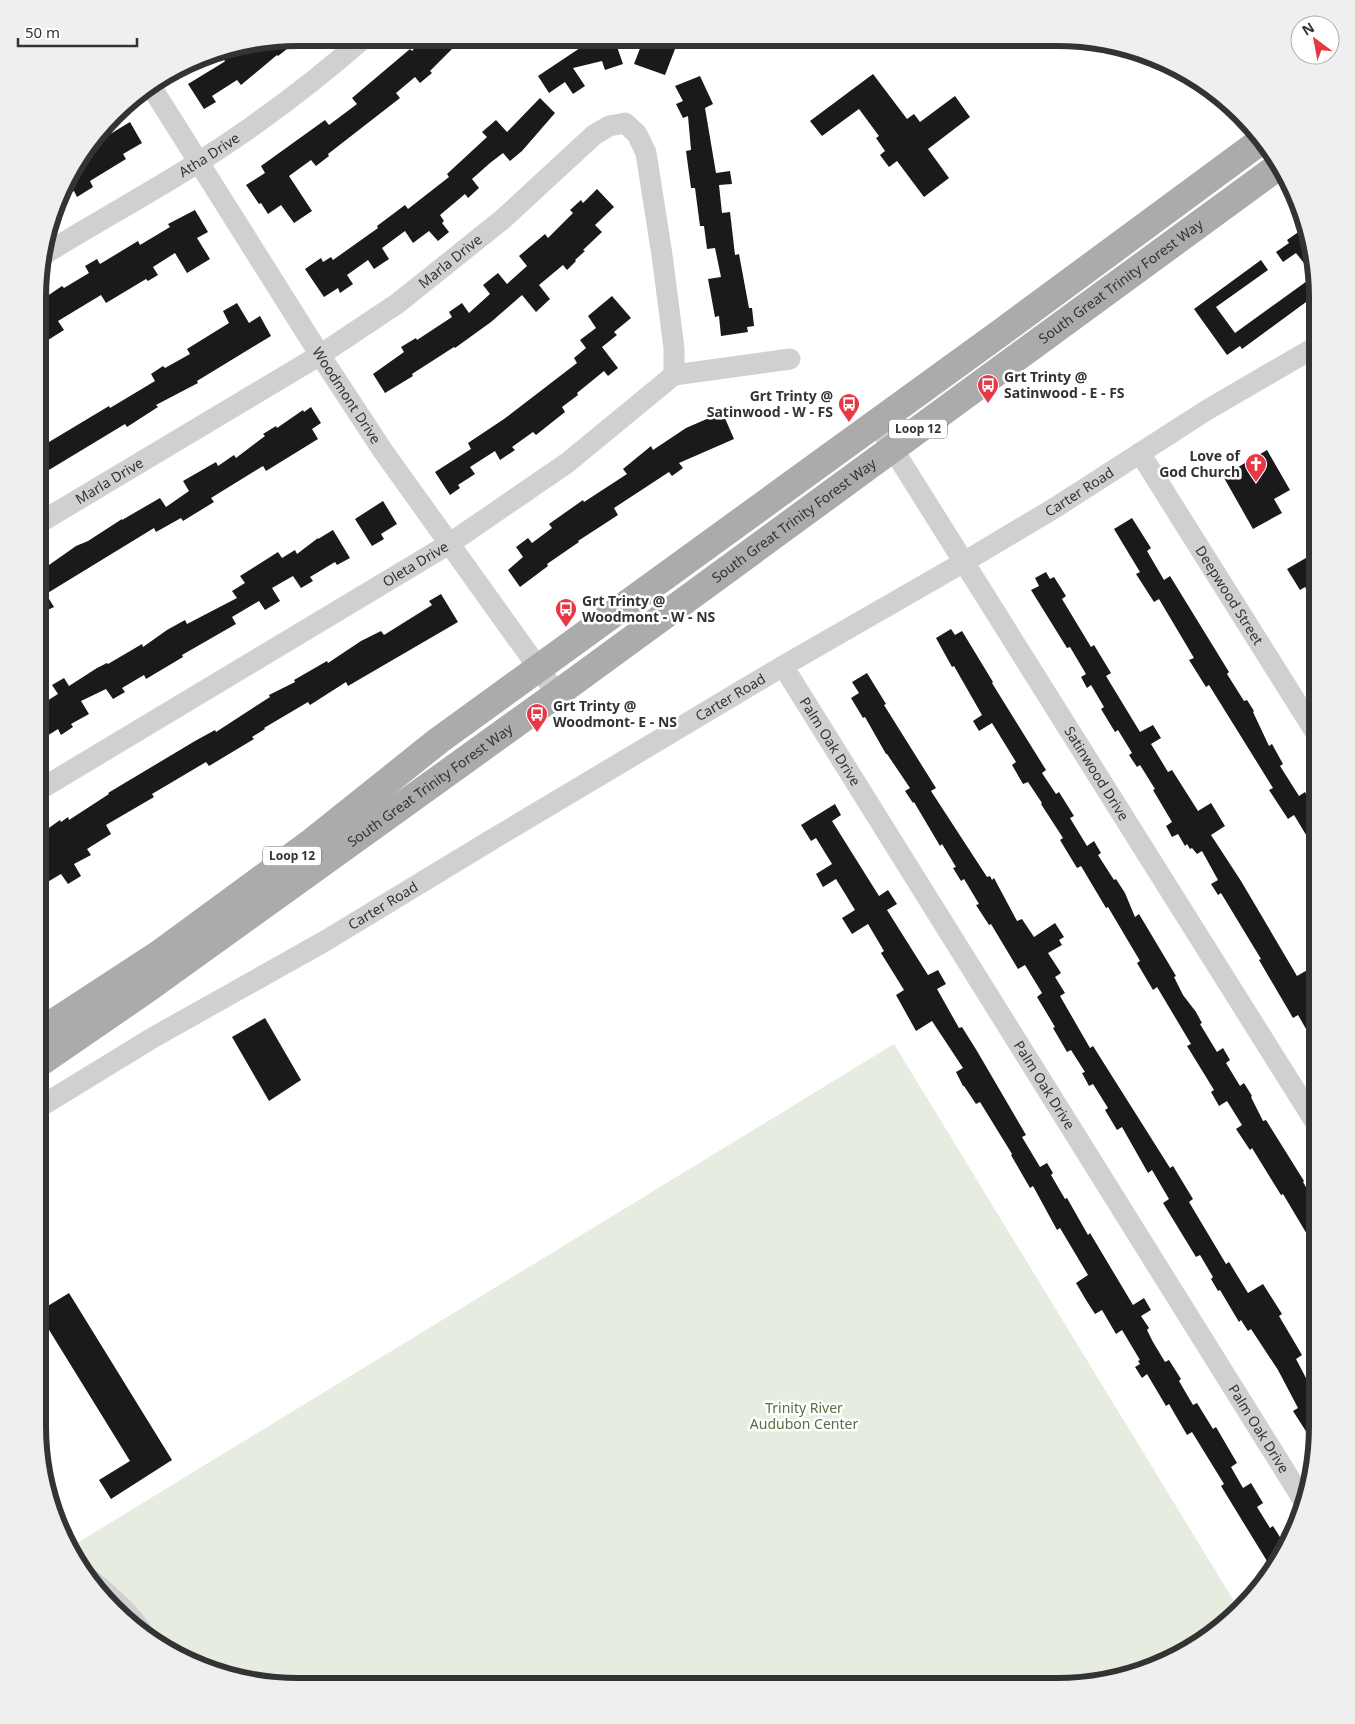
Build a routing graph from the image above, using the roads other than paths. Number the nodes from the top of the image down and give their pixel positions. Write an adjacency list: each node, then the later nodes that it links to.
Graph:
1 (354, 46): 4 (street, Atha Drive)
2 (154, 92): 4 (street, Woodmont Drive)
3 (1256, 144): 11 (main road, South Great Trinity Forest Way / Loop 12)
4 (198, 161): 6 (street, Atha Drive); 8 (street, Woodmont Drive)
5 (1274, 170): 12 (main road, South Great Trinity Forest Way / Loop 12)
6 (51, 250)
7 (1309, 351): 13 (street, Carter Road)
8 (320, 355): 10 (street, Marla Drive); 14 (street, Marla Drive); 15 (street, Woodmont Drive)
9 (790, 359): 10 (street)
10 (674, 375): 15 (street, Oleta Drive)
11 (876, 422): 12 (street, Satinwood Drive); 18 (main road, South Great Trinity Forest Way / Loop 12)
12 (893, 448): 16 (street, Satinwood Drive); 19 (main road, South Great Trinity Forest Way / Loop 12)
13 (1140, 453): 16 (street, Carter Road); 20 (street, Deepwood Street)
14 (46, 519)
15 (449, 544): 18 (street, Woodmont Drive); 21 (street, Oleta Drive)
16 (964, 562): 17 (street, Carter Road); 25 (street, Satinwood Drive)
17 (783, 666): 24 (street, Carter Road); 26 (street, Palm Oak Drive)
18 (539, 669): 19 (street, Woodmont Drive); 22 (main road, South Great Trinity Forest Way / Loop 12)
19 (556, 694): 23 (main road, South Great Trinity Forest Way / Loop 12)
20 (1309, 722)
21 (46, 786)
22 (46, 1028)
23 (46, 1058)
24 (46, 1103)
25 (1309, 1112)
26 (1299, 1494)

